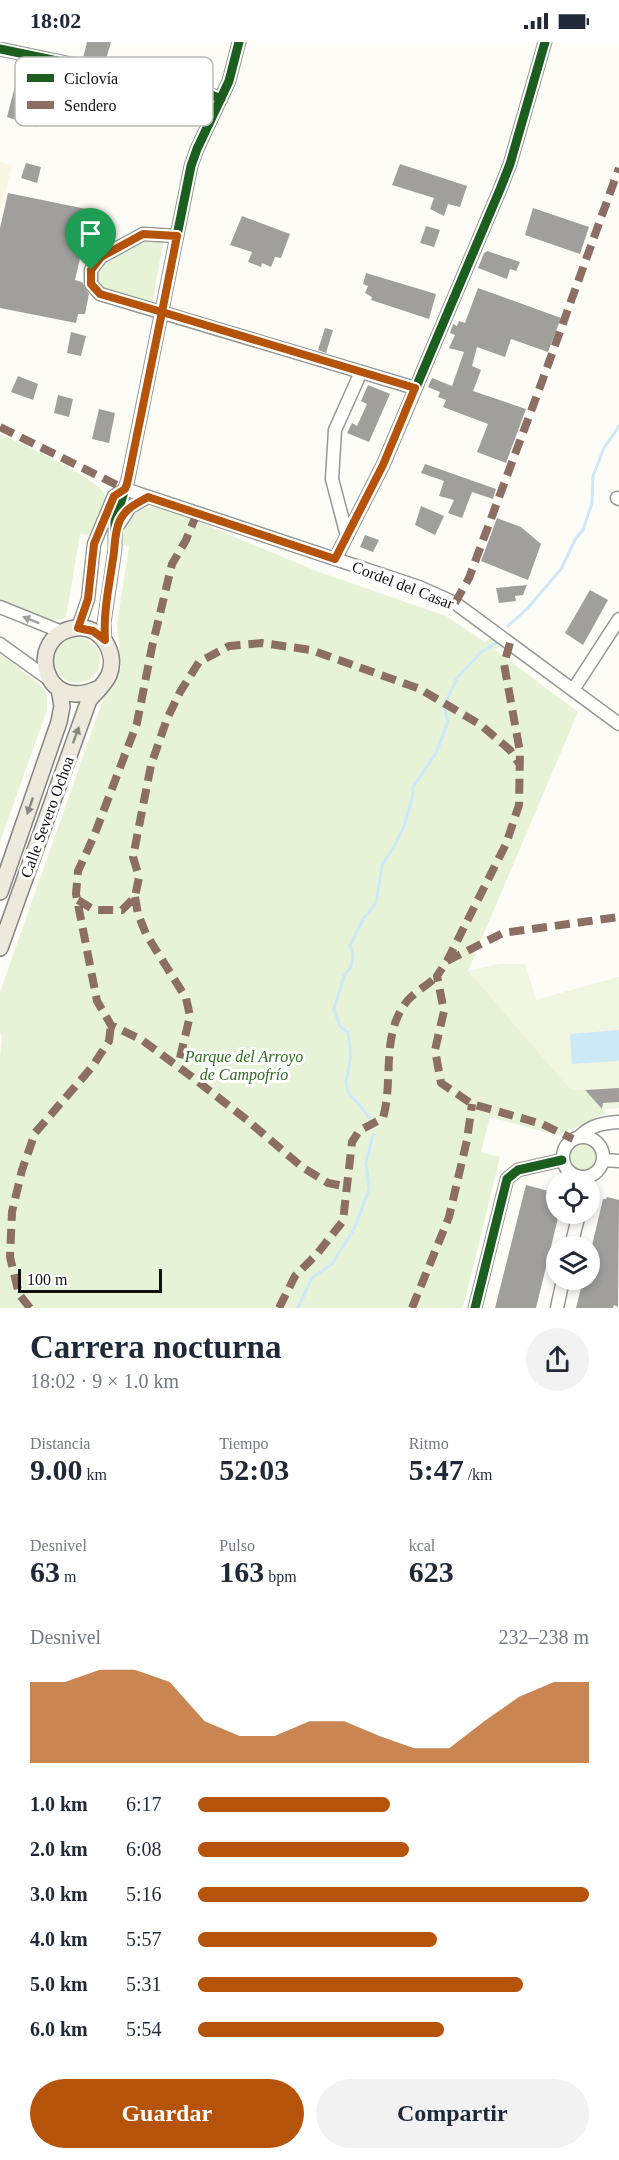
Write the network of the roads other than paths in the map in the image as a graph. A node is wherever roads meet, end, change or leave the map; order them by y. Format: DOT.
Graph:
graph roads {
  1 [pos="239,42"];
  2 [pos="545,42"];
  3 [pos="0,49"];
  4 [pos="38,57"];
  5 [pos="213,96"];
  6 [pos="220,99"];
  7 [pos="213,115"];
  8 [pos="208,126"];
  9 [pos="177,236"];
  10 [pos="162,312"];
  11 [pos="361,372"];
  12 [pos="415,388"];
  13 [pos="125,489"];
  14 [pos="148,497"];
  15 [pos="99,533"];
  16 [pos="114,536"];
  17 [pos="347,536"];
  18 [pos="335,559"];
  19 [pos="0,607"];
  20 [pos="619,619"];
  21 [pos="78,628"];
  22 [pos="62,632"];
  23 [pos="105,640"];
  24 [pos="0,644"];
  25 [pos="55,685"];
  26 [pos="99,688"];
  27 [pos="573,690"];
  28 [pos="619,724"];
  29 [pos="0,892"];
  30 [pos="0,948"];
  31 [pos="619,1122"];
  32 [pos="579,1137"];
  33 [pos="603,1160"];
  34 [pos="562,1161"];
  35 [pos="619,1161"];
  36 [pos="568,1170"];
  37 [pos="599,1170"];
  38 [pos="561,1290"];
  39 [pos="475,1308"];
  40 [pos="557,1308"];
  1 -- 6 [label="street"];
  2 -- 12 [label="street"];
  3 -- 4 [label="street"];
  5 -- 6 [label="street"];
  6 -- 7 [label="street"];
  8 -- 9 [label="street"];
  9 -- 10 [label="street"];
  9 -- 10 [label="street"];
  10 -- 11 [label="street"];
  10 -- 13 [label="street"];
  11 -- 12 [label="street"];
  11 -- 17 [label="street"];
  12 -- 17 [label="street"];
  13 -- 14 [label="street, Cordel del Casar"];
  13 -- 15 [label="street"];
  13 -- 16 [label="street"];
  14 -- 16 [label="street"];
  14 -- 18 [label="street, Cordel del Casar"];
  15 -- 16 [label="street"];
  15 -- 21 [label="street"];
  16 -- 23 [label="street"];
  17 -- 18 [label="street"];
  18 -- 27 [label="street, Cordel del Casar"];
  22 -- 19 [label="street, one-way"];
  20 -- 27 [label="street"];
  21 -- 22 [label="main road"];
  21 -- 23 [label="main road"];
  22 -- 25 [label="main road"];
  23 -- 26 [label="main road"];
  24 -- 25 [label="street"];
  25 -- 26 [label="main road"];
  25 -- 29 [label="main road, Calle Severo Ochoa, one-way"];
  30 -- 26 [label="main road, Calle Severo Ochoa, one-way"];
  27 -- 28 [label="street, Cordel del Casar"];
  31 -- 32 [label="street"];
  32 -- 33 [label="street"];
  32 -- 34 [label="street"];
  33 -- 35 [label="street"];
  33 -- 37 [label="street"];
  34 -- 36 [label="street"];
  34 -- 39 [label="street"];
  38 -- 40 [label="street"];
}
